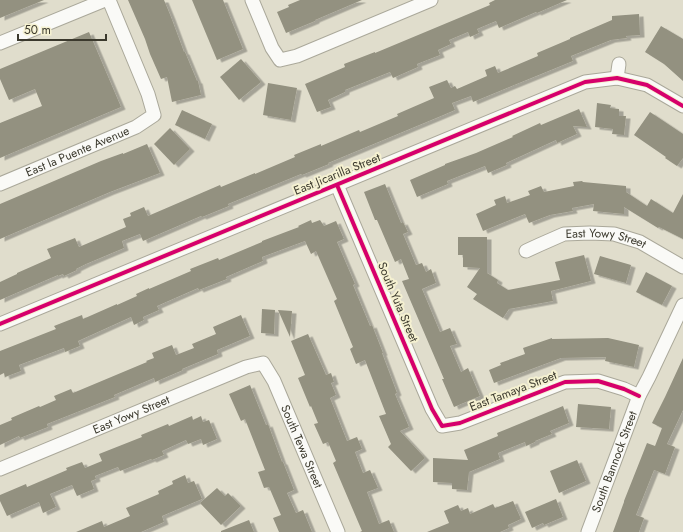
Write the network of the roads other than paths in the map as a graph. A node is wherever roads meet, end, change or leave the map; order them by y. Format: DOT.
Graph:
graph roads {
  1 [pos="105,0"];
  2 [pos="109,0"];
  3 [pos="252,0"];
  4 [pos="431,0"];
  5 [pos="411,4"];
  6 [pos="0,43"];
  7 [pos="619,64"];
  8 [pos="618,78"];
  9 [pos="683,106"];
  10 [pos="0,184"];
  11 [pos="337,185"];
  12 [pos="526,251"];
  13 [pos="683,267"];
  14 [pos="683,305"];
  15 [pos="0,324"];
  16 [pos="263,363"];
  17 [pos="639,396"];
  18 [pos="442,426"];
  19 [pos="0,469"];
  20 [pos="338,532"];
  21 [pos="588,532"];
  1 -- 6 [label="street"];
  2 -- 10 [label="street, East la Puente Avenue"];
  3 -- 5 [label="street"];
  4 -- 5 [label="street"];
  7 -- 8 [label="street"];
  8 -- 9 [label="street, East Jicarilla Street"];
  8 -- 11 [label="street, East Jicarilla Street"];
  11 -- 15 [label="street, East Jicarilla Street"];
  11 -- 18 [label="street, South Yuta Street"];
  12 -- 13 [label="street, East Yowy Street"];
  14 -- 17 [label="street, South Bannock Street"];
  16 -- 19 [label="street, East Yowy Street"];
  16 -- 20 [label="street, South Tewa Street"];
  17 -- 18 [label="street, East Tamaya Street"];
  17 -- 21 [label="street, South Bannock Street"];
}
